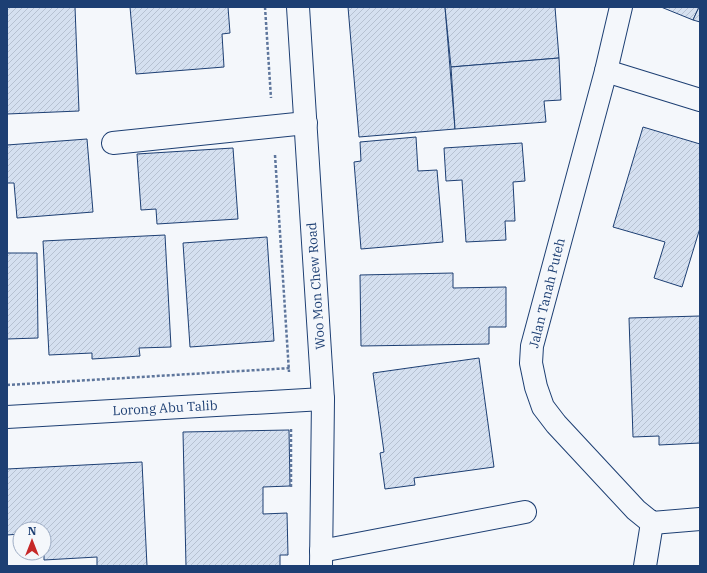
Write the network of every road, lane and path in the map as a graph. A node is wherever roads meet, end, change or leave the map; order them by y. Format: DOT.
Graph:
graph roads {
  1 [pos="265,7"];
  2 [pos="298,7"];
  3 [pos="621,7"];
  4 [pos="606,71"];
  5 [pos="700,100"];
  6 [pos="306,123"];
  7 [pos="273,126"];
  8 [pos="114,143"];
  9 [pos="321,366"];
  10 [pos="289,368"];
  11 [pos="7,385"];
  12 [pos="323,399"];
  13 [pos="291,401"];
  14 [pos="7,417"];
  15 [pos="291,495"];
  16 [pos="525,512"];
  17 [pos="700,519"];
  18 [pos="652,523"];
  19 [pos="321,558"];
  20 [pos="645,566"];
  1 -- 7 [label="path"];
  2 -- 6 [label="street, Woo Mon Chew Road"];
  3 -- 4 [label="street, Jalan Tanah Puteh"];
  4 -- 5 [label="street"];
  4 -- 18 [label="street, Jalan Tanah Puteh"];
  6 -- 7 [label="street"];
  6 -- 9 [label="street, Woo Mon Chew Road"];
  7 -- 8 [label="street"];
  7 -- 10 [label="path"];
  9 -- 10 [label="path"];
  9 -- 12 [label="street, Woo Mon Chew Road"];
  10 -- 11 [label="path"];
  10 -- 13 [label="path"];
  12 -- 13 [label="street, Lorong Abu Talib"];
  12 -- 19 [label="street, Woo Mon Chew Road"];
  13 -- 14 [label="street, Lorong Abu Talib"];
  13 -- 15 [label="path"];
  16 -- 19 [label="street"];
  17 -- 18 [label="street"];
  18 -- 20 [label="street"];
}
